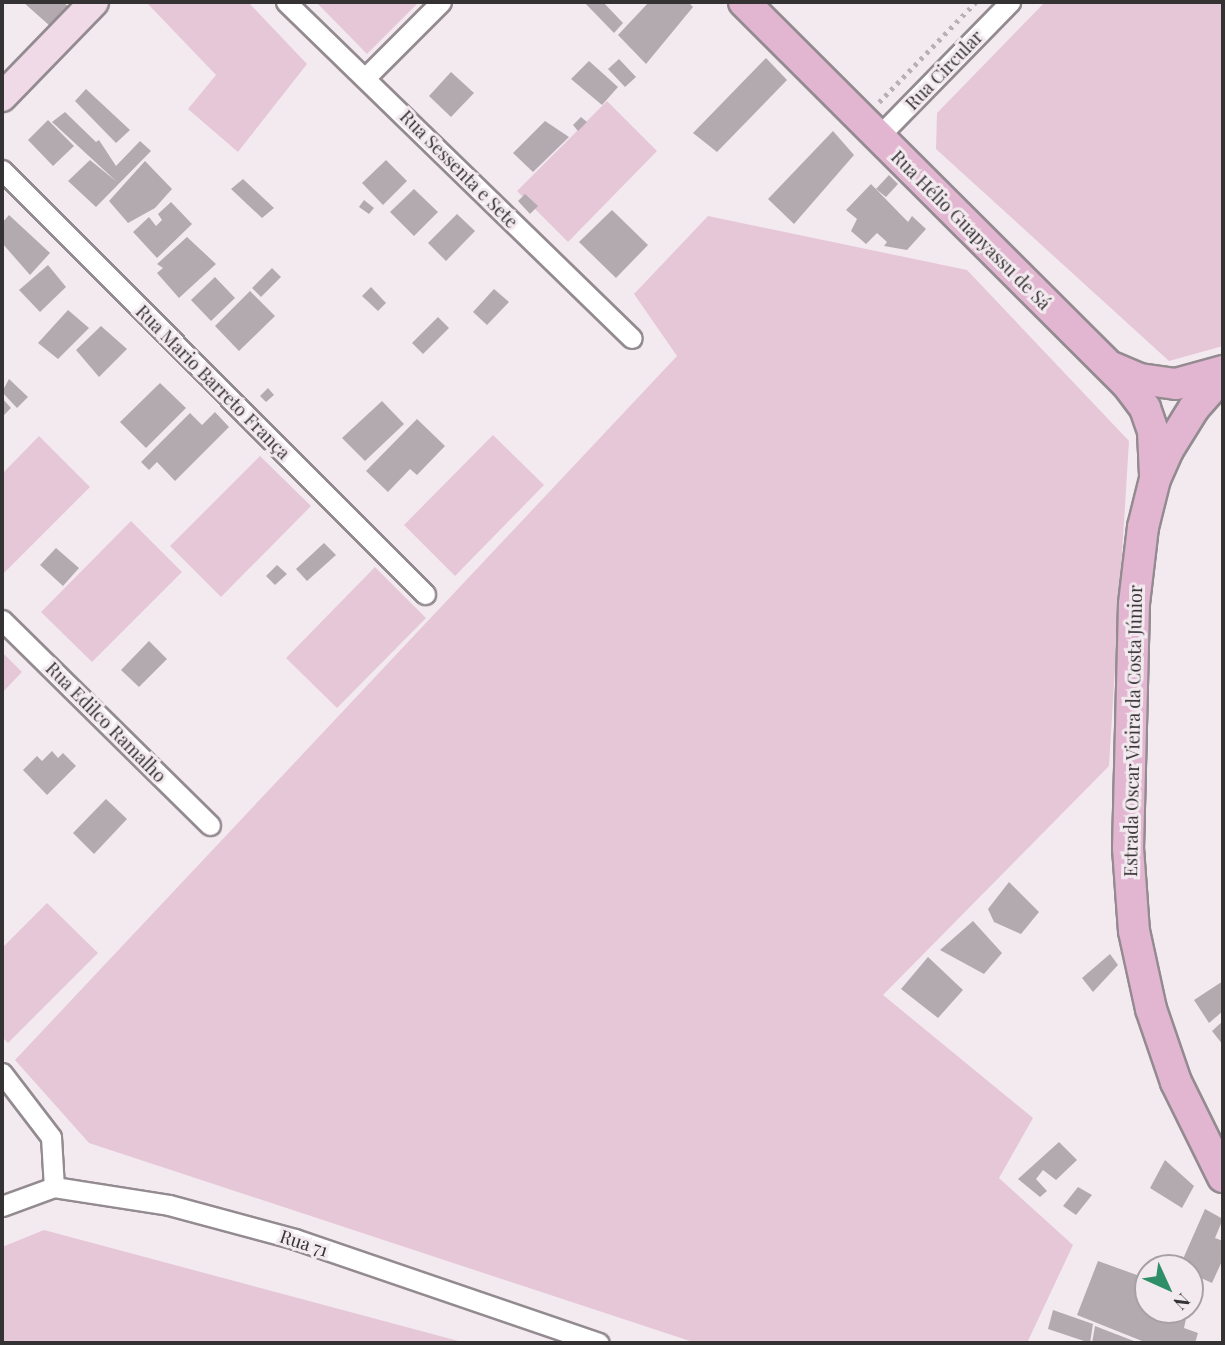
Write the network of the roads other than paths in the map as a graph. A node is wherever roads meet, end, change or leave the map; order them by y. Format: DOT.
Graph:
graph roads {
  1 [pos="94,2"];
  2 [pos="286,2"];
  3 [pos="441,2"];
  4 [pos="744,2"];
  5 [pos="1010,2"];
  6 [pos="366,77"];
  7 [pos="2,97"];
  8 [pos="869,129"];
  9 [pos="2,170"];
  10 [pos="631,338"];
  11 [pos="1113,368"];
  12 [pos="1223,373"];
  13 [pos="1155,479"];
  14 [pos="425,594"];
  15 [pos="2,620"];
  16 [pos="211,825"];
  17 [pos="2,1073"];
  18 [pos="1223,1177"];
  19 [pos="54,1187"];
  20 [pos="2,1206"];
  21 [pos="599,1343"];
  1 -- 7 [label="main road"];
  2 -- 6 [label="street, Rua Sessenta e Sete"];
  3 -- 6 [label="street"];
  4 -- 8 [label="main road, Rua Hélio Guapyassu de Sá"];
  5 -- 8 [label="street, Rua Circular"];
  6 -- 10 [label="street, Rua Sessenta e Sete"];
  8 -- 11 [label="main road, Rua Hélio Guapyassu de Sá"];
  9 -- 14 [label="street, Rua Mario Barreto França"];
  11 -- 12 [label="main road"];
  11 -- 13 [label="main road, Rua Hélio Guapyassu de Sá"];
  12 -- 13 [label="main road"];
  13 -- 18 [label="main road, Estrada Oscar Vieira da Costa Júnior"];
  15 -- 16 [label="street, Rua Edilco Ramalho"];
  17 -- 19 [label="street"];
  19 -- 20 [label="street, Rua 71"];
  19 -- 21 [label="street, Rua 71"];
}
